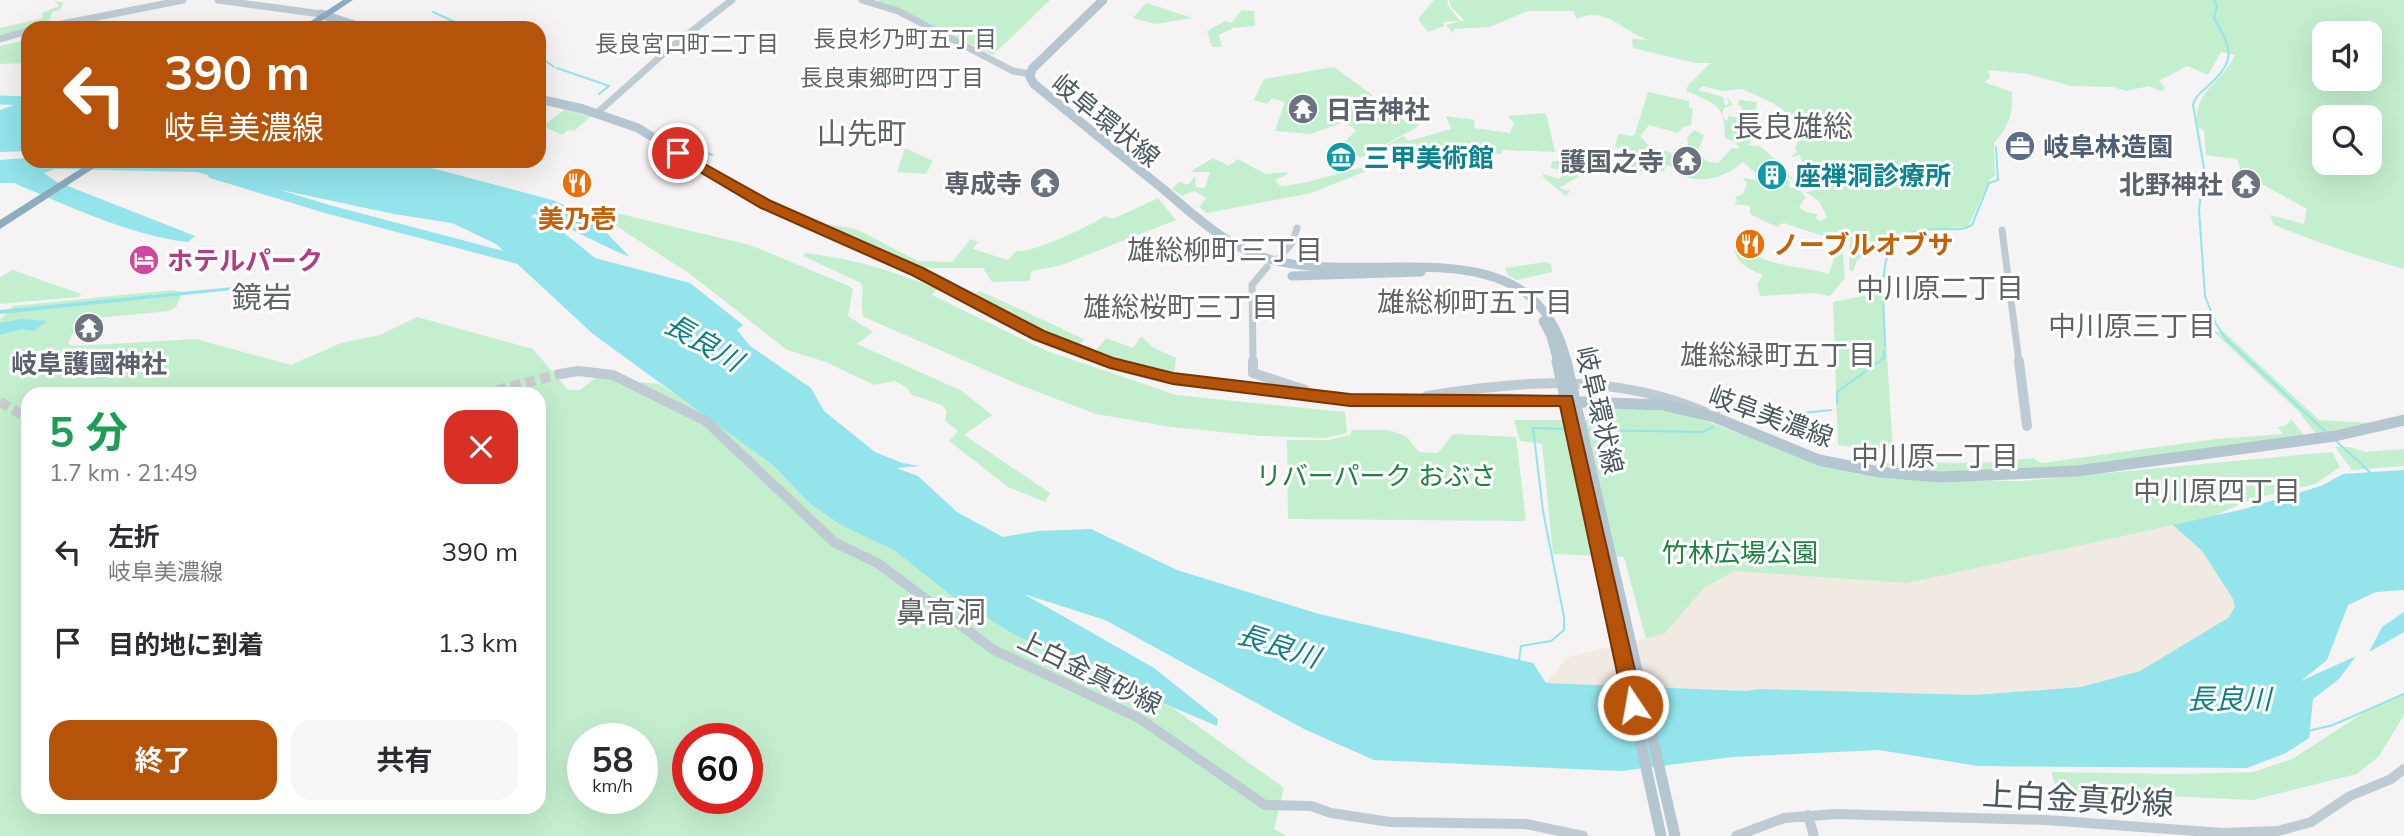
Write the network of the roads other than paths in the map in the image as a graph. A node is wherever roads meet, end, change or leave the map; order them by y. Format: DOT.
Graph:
graph roads {
  1 [pos="183,0"];
  2 [pos="218,0"];
  3 [pos="346,0"];
  4 [pos="732,0"];
  5 [pos="862,0"];
  6 [pos="1096,0"];
  7 [pos="1103,0"];
  8 [pos="323,15"];
  9 [pos="77,21"];
  10 [pos="314,21"];
  11 [pos="341,21"];
  12 [pos="21,33"];
  13 [pos="0,39"];
  14 [pos="1027,74"];
  15 [pos="546,101"];
  16 [pos="597,113"];
  17 [pos="86,168"];
  18 [pos="30,204"];
  19 [pos="0,224"];
  20 [pos="1297,228"];
  21 [pos="2002,230"];
  22 [pos="1278,259"];
  23 [pos="1303,260"];
  24 [pos="1267,267"];
  25 [pos="1447,268"];
  26 [pos="1292,276"];
  27 [pos="560,373"];
  28 [pos="1350,400"];
  29 [pos="1405,402"];
  30 [pos="1573,406"];
  31 [pos="1714,417"];
  32 [pos="2404,420"];
  33 [pos="2027,426"];
  34 [pos="2404,769"];
  35 [pos="1808,815"];
  36 [pos="2224,834"];
  37 [pos="1583,836"];
  38 [pos="1661,836"];
  39 [pos="1675,836"];
  40 [pos="1736,836"];
  41 [pos="1814,836"];
  1 -- 9 [label="street"];
  2 -- 8 [label="street"];
  3 -- 8 [label="highway"];
  4 -- 16 [label="street"];
  5 -- 14 [label="street"];
  6 -- 14 [label="main road, 岐阜環状線"];
  7 -- 14 [label="main road, 岐阜環状線"];
  8 -- 10 [label="highway"];
  8 -- 11 [label="main road"];
  12 -- 13 [label="street"];
  14 -- 25 [label="main road, 岐阜環状線"];
  15 -- 16 [label="main road, 岐阜美濃線"];
  16 -- 28 [label="main road, 岐阜美濃線"];
  17 -- 18 [label="highway"];
  18 -- 19 [label="highway"];
  20 -- 22 [label="street"];
  21 -- 33 [label="street"];
  23 -- 25 [label="main road"];
  24 -- 28 [label="street"];
  25 -- 26 [label="main road"];
  25 -- 30 [label="main road, 岐阜環状線"];
  27 -- 37 [label="street, 上白金真砂線"];
  28 -- 29 [label="main road, 岐阜美濃線"];
  29 -- 30 [label="main road, 岐阜美濃線"];
  29 -- 31 [label="street"];
  30 -- 31 [label="main road, 岐阜美濃線"];
  30 -- 38 [label="main road, 岐阜環状線"];
  30 -- 39 [label="main road, 岐阜環状線"];
  31 -- 32 [label="main road, 岐阜美濃線"];
  34 -- 36 [label="street, 上白金真砂線"];
  35 -- 36 [label="street, 上白金真砂線"];
  35 -- 40 [label="street, 上白金真砂線"];
  35 -- 41 [label="street"];
}
